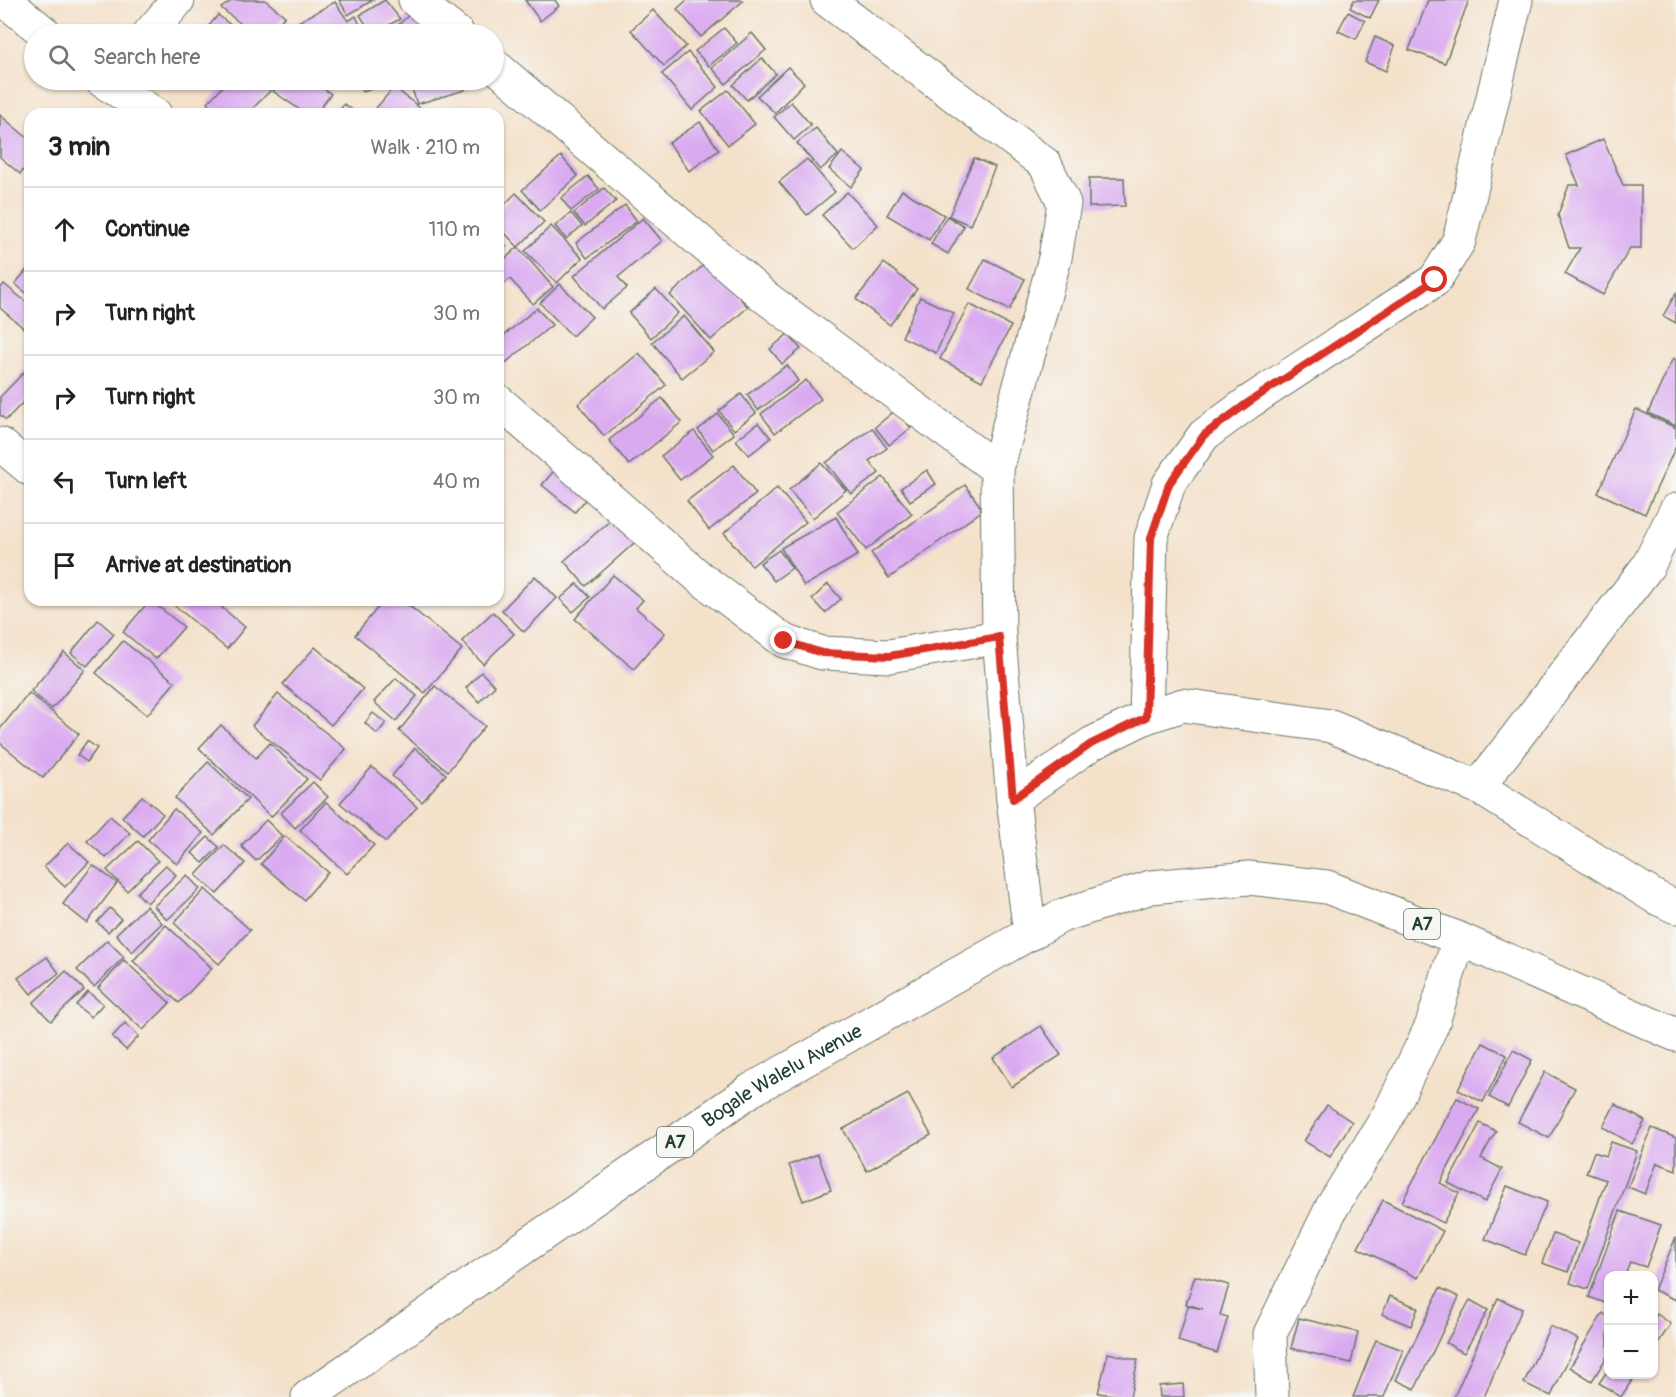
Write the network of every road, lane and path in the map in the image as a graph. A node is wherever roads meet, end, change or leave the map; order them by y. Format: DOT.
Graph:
graph roads {
  1 [pos="4,0"];
  2 [pos="178,0"];
  3 [pos="415,0"];
  4 [pos="827,0"];
  5 [pos="1516,0"];
  6 [pos="34,24"];
  7 [pos="158,24"];
  8 [pos="445,24"];
  9 [pos="504,74"];
  10 [pos="120,90"];
  11 [pos="146,108"];
  12 [pos="504,406"];
  13 [pos="0,444"];
  14 [pos="24,464"];
  15 [pos="997,469"];
  16 [pos="1676,510"];
  17 [pos="999,637"];
  18 [pos="1146,717"];
  19 [pos="1478,787"];
  20 [pos="1013,799"];
  21 [pos="1676,907"];
  22 [pos="1030,933"];
  23 [pos="1457,938"];
  24 [pos="1676,1035"];
  25 [pos="308,1397"];
  26 [pos="1272,1397"];
  1 -- 6 [label="main road"];
  2 -- 7 [label="main road"];
  3 -- 8 [label="main road"];
  4 -- 15 [label="main road"];
  5 -- 18 [label="main road"];
  9 -- 15 [label="main road"];
  10 -- 11 [label="main road"];
  12 -- 17 [label="main road"];
  13 -- 14 [label="main road"];
  15 -- 17 [label="main road"];
  16 -- 19 [label="main road"];
  17 -- 20 [label="main road"];
  18 -- 19 [label="main road"];
  18 -- 20 [label="main road"];
  19 -- 21 [label="main road"];
  20 -- 22 [label="main road"];
  22 -- 23 [label="main road, Bogale Walelu Avenue / A7"];
  22 -- 25 [label="main road, Bogale Walelu Avenue / A7"];
  23 -- 24 [label="main road, A7"];
  23 -- 26 [label="main road"];
}
